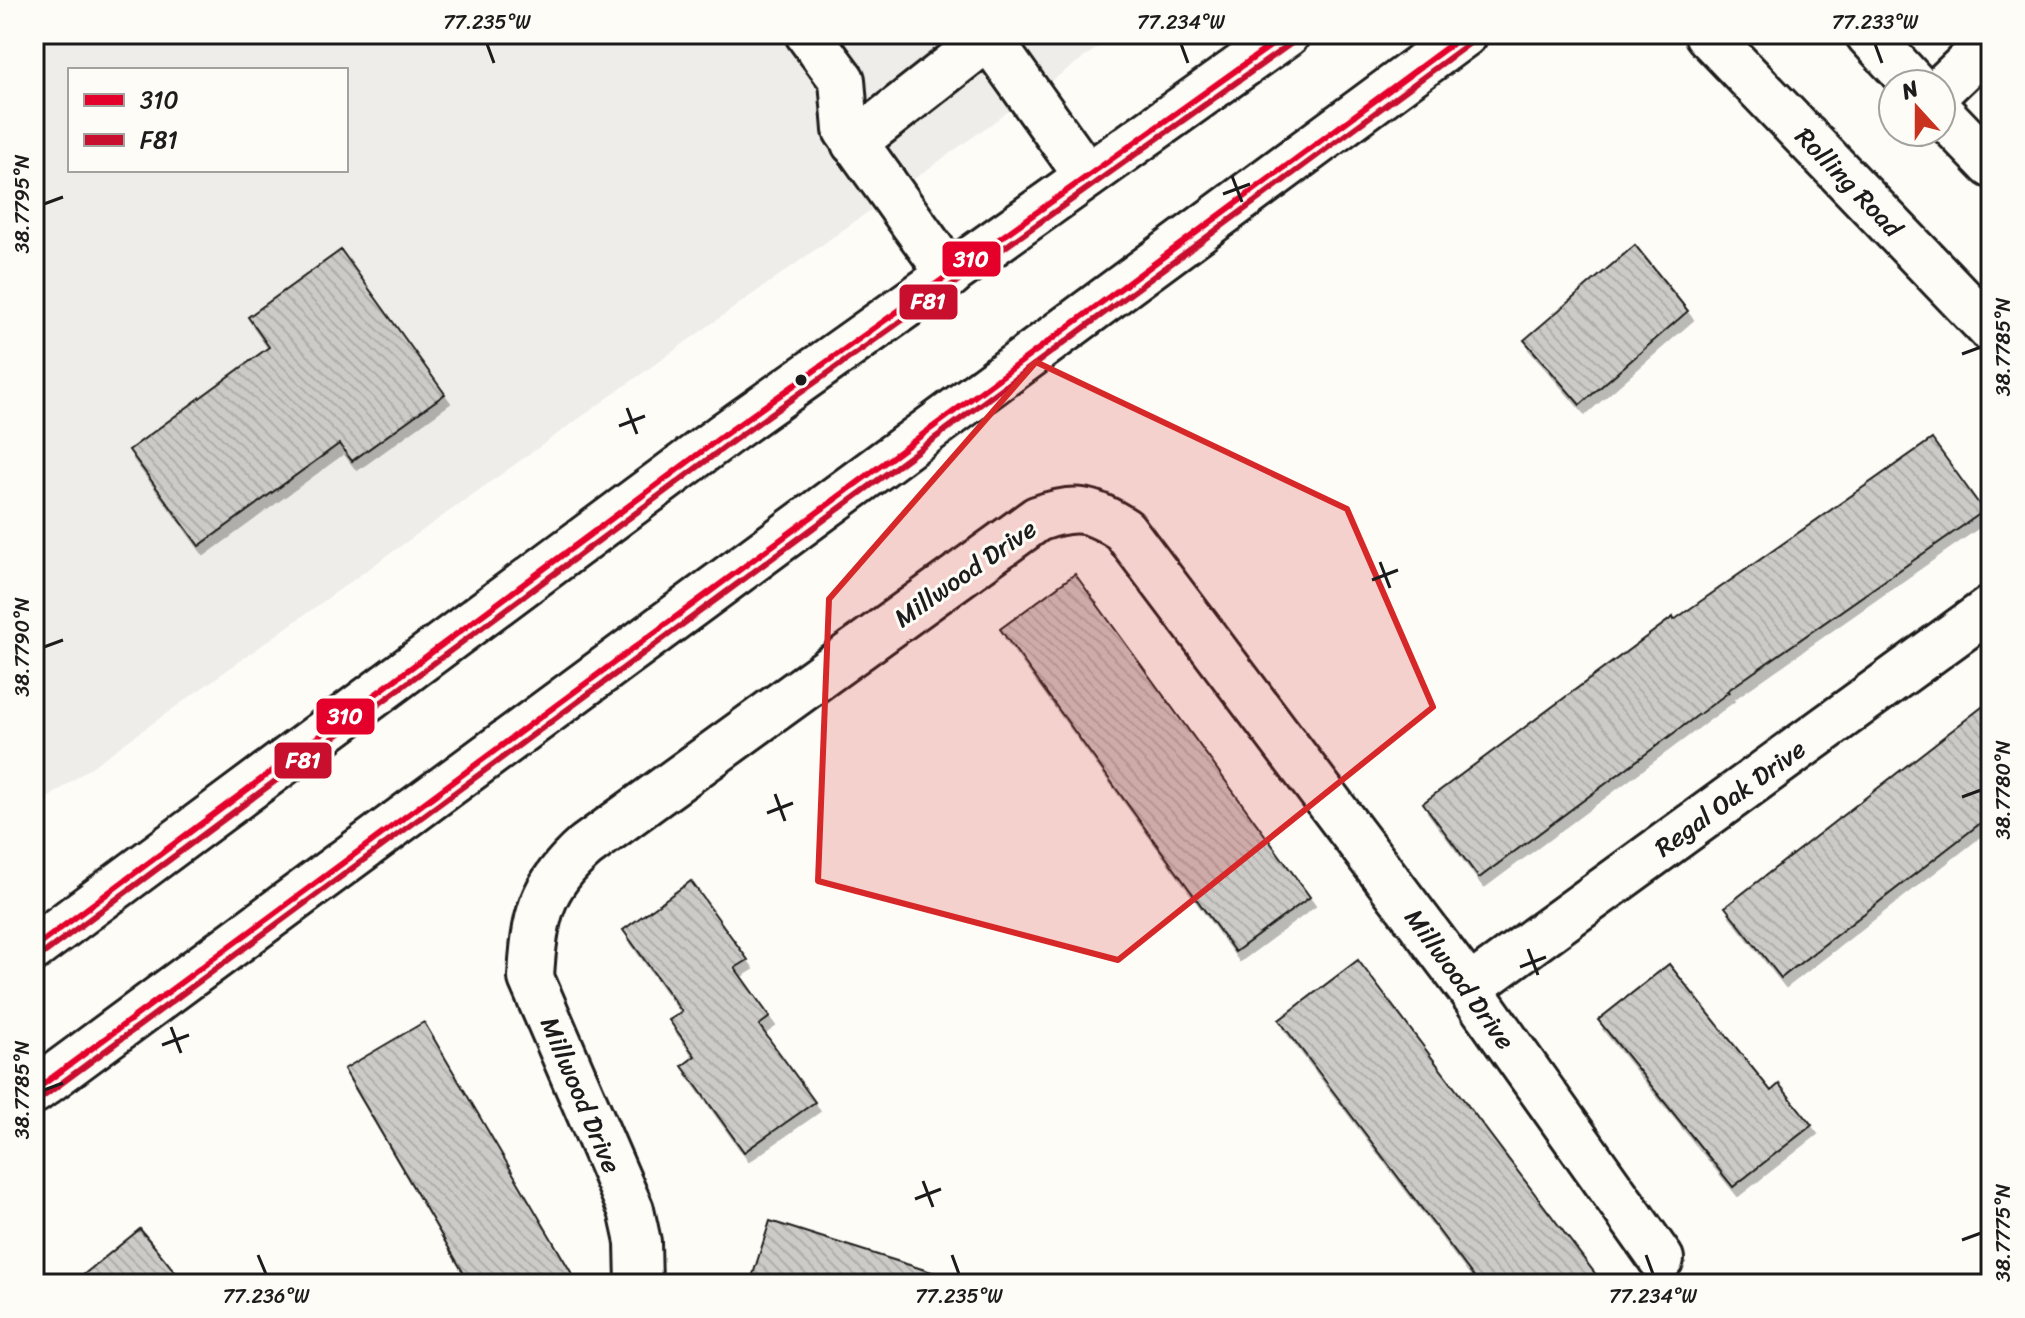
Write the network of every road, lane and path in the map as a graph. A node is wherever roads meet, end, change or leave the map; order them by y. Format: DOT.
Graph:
graph roads {
  1 [pos="808,34"];
  2 [pos="1287,34"];
  3 [pos="1465,34"];
  4 [pos="1707,34"];
  5 [pos="1868,34"];
  6 [pos="1898,34"];
  7 [pos="987,36"];
  8 [pos="1991,41"];
  9 [pos="1899,68"];
  10 [pos="1914,68"];
  11 [pos="1957,74"];
  12 [pos="1957,130"];
  13 [pos="854,143"];
  14 [pos="1991,165"];
  15 [pos="1087,176"];
  16 [pos="950,275"];
  17 [pos="1991,330"];
  18 [pos="1991,608"];
  19 [pos="34,948"];
  20 [pos="1469,988"];
  21 [pos="34,1091"];
  22 [pos="1661,1259"];
  23 [pos="639,1284"];
  1 -- 13 [label="main road"];
  2 -- 15 [label="main road"];
  3 -- 21 [label="main road"];
  4 -- 17 [label="main road, Rolling Road"];
  5 -- 9 [label="main road"];
  6 -- 10 [label="main road"];
  7 -- 13 [label="main road"];
  7 -- 15 [label="main road"];
  8 -- 11 [label="main road"];
  12 -- 14 [label="main road"];
  13 -- 16 [label="main road"];
  15 -- 16 [label="main road"];
  16 -- 19 [label="main road"];
  18 -- 20 [label="main road, Regal Oak Drive"];
  20 -- 22 [label="main road, Millwood Drive"];
  20 -- 23 [label="main road, Millwood Drive"];
}
